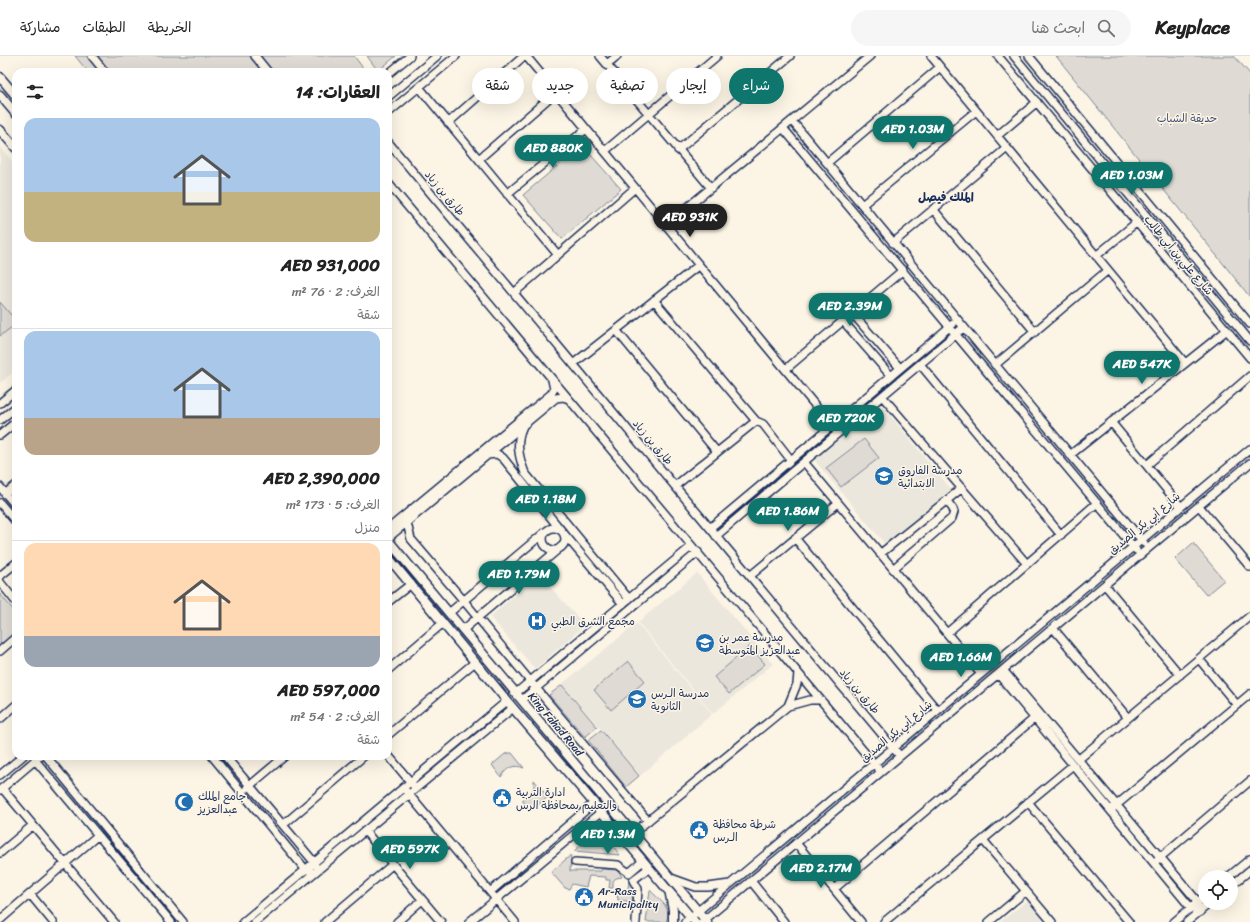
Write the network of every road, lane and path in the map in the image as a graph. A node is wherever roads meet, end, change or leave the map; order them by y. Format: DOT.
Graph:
graph roads {
  1 [pos="92,56"];
  2 [pos="255,56"];
  3 [pos="410,56"];
  4 [pos="437,56"];
  5 [pos="456,56"];
  6 [pos="525,56"];
  7 [pos="600,56"];
  8 [pos="617,56"];
  9 [pos="717,56"];
  10 [pos="790,56"];
  11 [pos="931,56"];
  12 [pos="998,56"];
  13 [pos="1014,56"];
  14 [pos="1029,56"];
  15 [pos="868,57"];
  16 [pos="607,64"];
  17 [pos="940,67"];
  18 [pos="102,68"];
  19 [pos="265,68"];
  20 [pos="535,68"];
  21 [pos="392,71"];
  22 [pos="0,77"];
  23 [pos="419,87"];
  24 [pos="12,91"];
  25 [pos="392,94"];
  26 [pos="0,95"];
  27 [pos="1037,102"];
  28 [pos="542,104"];
  29 [pos="566,104"];
  30 [pos="12,109"];
  31 [pos="392,110"];
  32 [pos="976,111"];
  33 [pos="648,114"];
  34 [pos="792,121"];
  35 [pos="448,123"];
  36 [pos="783,128"];
  37 [pos="586,129"];
  38 [pos="0,130"];
  39 [pos="997,136"];
  40 [pos="12,144"];
  41 [pos="392,147"];
  42 [pos="1007,148"];
  43 [pos="604,150"];
  44 [pos="678,150"];
  45 [pos="478,159"];
  46 [pos="827,163"];
  47 [pos="392,188"];
  48 [pos="635,188"];
  49 [pos="711,188"];
  50 [pos="507,194"];
  51 [pos="862,205"];
  52 [pos="933,209"];
  53 [pos="1137,222"];
  54 [pos="666,225"];
  55 [pos="893,243"];
  56 [pos="558,255"];
  57 [pos="1096,256"];
  58 [pos="699,265"];
  59 [pos="902,270"];
  60 [pos="1108,270"];
  61 [pos="514,293"];
  62 [pos="654,300"];
  63 [pos="852,313"];
  64 [pos="958,320"];
  65 [pos="843,321"];
  66 [pos="1250,324"];
  67 [pos="950,327"];
  68 [pos="964,327"];
  69 [pos="616,330"];
  70 [pos="1227,330"];
  71 [pos="1034,332"];
  72 [pos="956,334"];
  73 [pos="1250,341"];
  74 [pos="1250,358"];
  75 [pos="1185,363"];
  76 [pos="573,364"];
  77 [pos="920,364"];
  78 [pos="995,365"];
  79 [pos="900,368"];
  80 [pos="786,369"];
  81 [pos="891,376"];
  82 [pos="1250,376"];
  83 [pos="552,378"];
  84 [pos="12,393"];
  85 [pos="882,396"];
  86 [pos="569,399"];
  87 [pos="0,403"];
  88 [pos="12,410"];
  89 [pos="0,420"];
  90 [pos="756,421"];
  91 [pos="1111,422"];
  92 [pos="12,425"];
  93 [pos="832,425"];
  94 [pos="523,426"];
  95 [pos="838,433"];
  96 [pos="0,435"];
  97 [pos="1250,449"];
  98 [pos="717,452"];
  99 [pos="487,455"];
  100 [pos="1070,455"];
  101 [pos="791,460"];
  102 [pos="804,462"];
  103 [pos="1250,463"];
  104 [pos="1146,465"];
  105 [pos="675,486"];
  106 [pos="0,487"];
  107 [pos="12,488"];
  108 [pos="962,488"];
  109 [pos="5,494"];
  110 [pos="946,501"];
  111 [pos="12,502"];
  112 [pos="0,503"];
  113 [pos="838,503"];
  114 [pos="1097,503"];
  115 [pos="1199,506"];
  116 [pos="1181,507"];
  117 [pos="12,517"];
  118 [pos="563,520"];
  119 [pos="407,523"];
  120 [pos="392,526"];
  121 [pos="710,528"];
  122 [pos="562,531"];
  123 [pos="546,532"];
  124 [pos="575,534"];
  125 [pos="1060,535"];
  126 [pos="392,536"];
  127 [pos="716,536"];
  128 [pos="796,538"];
  129 [pos="1141,540"];
  130 [pos="392,544"];
  131 [pos="562,546"];
  132 [pos="692,546"];
  133 [pos="1133,546"];
  134 [pos="1148,548"];
  135 [pos="698,552"];
  136 [pos="880,554"];
  137 [pos="1140,555"];
  138 [pos="392,562"];
  139 [pos="1027,564"];
  140 [pos="12,566"];
  141 [pos="1250,567"];
  142 [pos="893,569"];
  143 [pos="0,576"];
  144 [pos="750,576"];
  145 [pos="0,582"];
  146 [pos="411,584"];
  147 [pos="1104,585"];
  148 [pos="12,597"];
  149 [pos="392,599"];
  150 [pos="464,601"];
  151 [pos="626,601"];
  152 [pos="449,613"];
  153 [pos="1250,616"];
  154 [pos="478,617"];
  155 [pos="443,624"];
  156 [pos="1053,628"];
  157 [pos="463,630"];
  158 [pos="947,633"];
  159 [pos="12,641"];
  160 [pos="0,651"];
  161 [pos="1199,659"];
  162 [pos="475,662"];
  163 [pos="392,667"];
  164 [pos="798,672"];
  165 [pos="1001,672"];
  166 [pos="981,674"];
  167 [pos="1180,675"];
  168 [pos="530,681"];
  169 [pos="536,688"];
  170 [pos="1250,694"];
  171 [pos="519,696"];
  172 [pos="821,700"];
  173 [pos="507,701"];
  174 [pos="1237,704"];
  175 [pos="788,706"];
  176 [pos="12,708"];
  177 [pos="513,708"];
  178 [pos="937,710"];
  179 [pos="1037,715"];
  180 [pos="1128,718"];
  181 [pos="0,719"];
  182 [pos="392,732"];
  183 [pos="893,747"];
  184 [pos="900,756"];
  185 [pos="1079,759"];
  186 [pos="18,760"];
  187 [pos="34,760"];
  188 [pos="39,760"];
  189 [pos="49,760"];
  190 [pos="215,760"];
  191 [pos="229,760"];
  192 [pos="280,760"];
  193 [pos="359,760"];
  194 [pos="392,760"];
  195 [pos="874,763"];
  196 [pos="1072,765"];
  197 [pos="881,772"];
  198 [pos="0,775"];
  199 [pos="1250,781"];
  200 [pos="410,782"];
  201 [pos="250,785"];
  202 [pos="403,788"];
  203 [pos="416,788"];
  204 [pos="1,789"];
  205 [pos="241,792"];
  206 [pos="408,794"];
  207 [pos="1028,802"];
  208 [pos="594,803"];
  209 [pos="1117,805"];
  210 [pos="1110,810"];
  211 [pos="601,812"];
  212 [pos="648,821"];
  213 [pos="33,825"];
  214 [pos="283,825"];
  215 [pos="365,831"];
  216 [pos="633,833"];
  217 [pos="98,835"];
  218 [pos="983,840"];
  219 [pos="796,843"];
  220 [pos="0,853"];
  221 [pos="1160,856"];
  222 [pos="1250,859"];
  223 [pos="643,861"];
  224 [pos="314,862"];
  225 [pos="575,862"];
  226 [pos="65,863"];
  227 [pos="1153,863"];
  228 [pos="393,864"];
  229 [pos="649,868"];
  230 [pos="305,870"];
  231 [pos="1237,870"];
  232 [pos="1250,870"];
  233 [pos="317,871"];
  234 [pos="631,876"];
  235 [pos="671,878"];
  236 [pos="1238,880"];
  237 [pos="751,881"];
  238 [pos="730,884"];
  239 [pos="834,889"];
  240 [pos="1026,891"];
  241 [pos="490,892"];
  242 [pos="670,892"];
  243 [pos="30,894"];
  244 [pos="496,899"];
  245 [pos="422,900"];
  246 [pos="1198,902"];
  247 [pos="1191,908"];
  248 [pos="698,911"];
  249 [pos="1200,912"];
  250 [pos="0,920"];
  251 [pos="252,920"];
  252 [pos="690,920"];
  253 [pos="705,921"];
  254 [pos="53,922"];
  255 [pos="114,922"];
  256 [pos="171,922"];
  257 [pos="183,922"];
  258 [pos="243,922"];
  259 [pos="325,922"];
  260 [pos="397,922"];
  261 [pos="441,922"];
  262 [pos="469,922"];
  263 [pos="515,922"];
  264 [pos="636,922"];
  265 [pos="673,922"];
  266 [pos="784,922"];
  267 [pos="861,922"];
  268 [pos="884,922"];
  269 [pos="989,922"];
  270 [pos="1052,922"];
  271 [pos="1129,922"];
  272 [pos="1174,922"];
  273 [pos="1188,922"];
  1 -- 18 [label="street"];
  2 -- 19 [label="street"];
  3 -- 21 [label="street"];
  4 -- 25 [label="street"];
  5 -- 23 [label="street"];
  6 -- 20 [label="street"];
  6 -- 35 [label="street"];
  7 -- 16 [label="street"];
  8 -- 16 [label="street"];
  9 -- 33 [label="street"];
  10 -- 44 [label="street"];
  11 -- 17 [label="street"];
  12 -- 27 [label="street, شارع علي بن أبي طالب"];
  13 -- 73 [label="street, شارع علي بن أبي طالب"];
  14 -- 66 [label="street"];
  15 -- 34 [label="street"];
  16 -- 33 [label="street"];
  17 -- 32 [label="street"];
  17 -- 46 [label="street"];
  22 -- 24 [label="main road"];
  23 -- 31 [label="street"];
  23 -- 35 [label="street"];
  26 -- 30 [label="main road"];
  27 -- 39 [label="street"];
  27 -- 53 [label="street, شارع علي بن أبي طالب"];
  28 -- 45 [label="street"];
  29 -- 37 [label="street"];
  32 -- 39 [label="street"];
  32 -- 51 [label="street"];
  33 -- 43 [label="street"];
  33 -- 44 [label="street"];
  34 -- 36 [label="street"];
  34 -- 46 [label="street"];
  35 -- 45 [label="street"];
  36 -- 49 [label="street"];
  36 -- 59 [label="street"];
  37 -- 43 [label="street"];
  37 -- 50 [label="street"];
  38 -- 40 [label="main road"];
  39 -- 42 [label="street"];
  41 -- 61 [label="street, طارق بن زياد"];
  42 -- 52 [label="street"];
  42 -- 57 [label="street"];
  43 -- 48 [label="street"];
  44 -- 49 [label="street"];
  45 -- 50 [label="street"];
  46 -- 51 [label="street"];
  47 -- 83 [label="street"];
  48 -- 54 [label="street"];
  48 -- 56 [label="street"];
  49 -- 54 [label="street"];
  50 -- 56 [label="street"];
  51 -- 55 [label="street"];
  52 -- 55 [label="street"];
  52 -- 71 [label="street"];
  53 -- 57 [label="street"];
  53 -- 70 [label="street, شارع علي بن أبي طالب"];
  54 -- 58 [label="street"];
  55 -- 64 [label="street"];
  56 -- 61 [label="street"];
  57 -- 60 [label="street"];
  58 -- 62 [label="street"];
  58 -- 80 [label="street"];
  59 -- 63 [label="street"];
  59 -- 67 [label="street"];
  60 -- 71 [label="street"];
  60 -- 75 [label="street"];
  61 -- 76 [label="street, طارق بن زياد"];
  62 -- 69 [label="street"];
  62 -- 90 [label="street"];
  63 -- 65 [label="street"];
  63 -- 79 [label="street"];
  64 -- 67 [label="street"];
  64 -- 68 [label="street"];
  65 -- 80 [label="street"];
  65 -- 81 [label="street"];
  67 -- 72 [label="street"];
  67 -- 79 [label="street"];
  68 -- 72 [label="street"];
  68 -- 78 [label="street"];
  69 -- 76 [label="street"];
  69 -- 98 [label="street"];
  70 -- 74 [label="street, شارع علي بن أبي طالب"];
  70 -- 75 [label="street"];
  71 -- 78 [label="street"];
  72 -- 77 [label="street"];
  72 -- 114 [label="street"];
  75 -- 91 [label="street"];
  76 -- 105 [label="street, طارق بن زياد"];
  77 -- 85 [label="street"];
  77 -- 125 [label="street"];
  78 -- 100 [label="street"];
  79 -- 81 [label="street"];
  80 -- 93 [label="street"];
  81 -- 93 [label="street"];
  82 -- 104 [label="street"];
  83 -- 86 [label="street"];
  83 -- 120 [label="street"];
  84 -- 87 [label="street"];
  85 -- 95 [label="street"];
  85 -- 108 [label="street"];
  86 -- 94 [label="street"];
  86 -- 132 [label="street"];
  88 -- 89 [label="street"];
  90 -- 98 [label="street"];
  90 -- 101 [label="street"];
  91 -- 100 [label="street"];
  91 -- 104 [label="street"];
  92 -- 96 [label="street"];
  93 -- 95 [label="street"];
  93 -- 101 [label="street"];
  94 -- 99 [label="street"];
  94 -- 118 [label="street"];
  95 -- 102 [label="street"];
  97 -- 116 [label="street, شارع أبي بكر الصديق"];
  98 -- 105 [label="street"];
  99 -- 119 [label="street"];
  99 -- 122 [label="street"];
  100 -- 129 [label="street"];
  101 -- 121 [label="street"];
  102 -- 113 [label="street"];
  102 -- 127 [label="street"];
  103 -- 115 [label="street, شارع أبي بكر الصديق"];
  104 -- 116 [label="street"];
  105 -- 121 [label="street, طارق بن زياد"];
  106 -- 109 [label="street"];
  107 -- 109 [label="street"];
  108 -- 110 [label="street"];
  108 -- 139 [label="street"];
  109 -- 111 [label="street"];
  110 -- 136 [label="street"];
  110 -- 142 [label="street"];
  112 -- 117 [label="street"];
  113 -- 128 [label="street"];
  113 -- 136 [label="street"];
  114 -- 125 [label="street"];
  114 -- 133 [label="street"];
  115 -- 134 [label="street, شارع أبي بكر الصديق"];
  115 -- 141 [label="street"];
  116 -- 129 [label="street, شارع أبي بكر الصديق"];
  118 -- 122 [label="street"];
  118 -- 124 [label="street"];
  119 -- 126 [label="street"];
  119 -- 150 [label="street"];
  121 -- 127 [label="street, طارق بن زياد"];
  122 -- 123 [label="street"];
  122 -- 124 [label="street"];
  122 -- 131 [label="street"];
  122 -- 151 [label="street"];
  123 -- 131 [label="street"];
  123 -- 150 [label="street"];
  124 -- 151 [label="street"];
  125 -- 139 [label="street"];
  127 -- 144 [label="street, طارق بن زياد"];
  128 -- 144 [label="street"];
  128 -- 178 [label="street"];
  129 -- 133 [label="street, شارع أبي بكر الصديق"];
  129 -- 134 [label="street"];
  130 -- 152 [label="main road, King Fahad Road"];
  131 -- 154 [label="street"];
  132 -- 135 [label="street"];
  132 -- 151 [label="street"];
  133 -- 137 [label="street"];
  133 -- 166 [label="street, شارع أبي بكر الصديق"];
  134 -- 137 [label="street, شارع أبي بكر الصديق"];
  135 -- 164 [label="street"];
  135 -- 169 [label="street"];
  136 -- 142 [label="street"];
  137 -- 147 [label="street, شارع أبي بكر الصديق"];
  138 -- 146 [label="main road, King Fahad Road"];
  139 -- 158 [label="street"];
  140 -- 143 [label="street"];
  142 -- 158 [label="street"];
  144 -- 183 [label="street, طارق بن زياد"];
  145 -- 148 [label="street"];
  146 -- 149 [label="street"];
  146 -- 155 [label="main road, King Fahad Road"];
  147 -- 156 [label="street, شارع أبي بكر الصديق"];
  147 -- 167 [label="street"];
  150 -- 152 [label="street"];
  150 -- 154 [label="street"];
  151 -- 168 [label="street"];
  152 -- 157 [label="main road, King Fahad Road"];
  153 -- 161 [label="street"];
  154 -- 157 [label="street"];
  154 -- 168 [label="street"];
  155 -- 162 [label="main road, King Fahad Road"];
  155 -- 163 [label="street"];
  156 -- 165 [label="street, شارع أبي بكر الصديق"];
  156 -- 180 [label="street"];
  157 -- 171 [label="main road, King Fahad Road"];
  158 -- 166 [label="street"];
  159 -- 160 [label="street"];
  161 -- 167 [label="street"];
  161 -- 174 [label="street"];
  162 -- 173 [label="main road, King Fahad Road"];
  162 -- 182 [label="street"];
  164 -- 172 [label="street"];
  164 -- 175 [label="street"];
  165 -- 179 [label="street"];
  165 -- 184 [label="street, شارع أبي بكر الصديق"];
  166 -- 178 [label="street, شارع أبي بكر الصديق"];
  167 -- 180 [label="street"];
  168 -- 169 [label="street"];
  168 -- 171 [label="street"];
  169 -- 171 [label="street"];
  169 -- 212 [label="street"];
  170 -- 174 [label="street"];
  171 -- 216 [label="main road, King Fahad Road"];
  172 -- 175 [label="street"];
  172 -- 195 [label="street"];
  173 -- 177 [label="main road, King Fahad Road"];
  173 -- 200 [label="street"];
  174 -- 209 [label="street"];
  175 -- 212 [label="street"];
  176 -- 181 [label="street"];
  177 -- 203 [label="street"];
  177 -- 208 [label="main road, King Fahad Road"];
  178 -- 183 [label="street, شارع أبي بكر الصديق"];
  179 -- 185 [label="street"];
  179 -- 196 [label="street"];
  179 -- 239 [label="street"];
  180 -- 185 [label="street"];
  183 -- 184 [label="street, طارق بن زياد"];
  183 -- 195 [label="street, شارع أبي بكر الصديق"];
  184 -- 197 [label="street, شارع أبي بكر الصديق"];
  185 -- 209 [label="street"];
  186 -- 198 [label="street"];
  187 -- 204 [label="street"];
  188 -- 217 [label="street"];
  189 -- 257 [label="street"];
  190 -- 205 [label="street"];
  191 -- 201 [label="street"];
  192 -- 201 [label="street"];
  193 -- 214 [label="street"];
  194 -- 200 [label="street"];
  195 -- 197 [label="street"];
  195 -- 238 [label="street, شارع أبي بكر الصديق"];
  196 -- 207 [label="street"];
  196 -- 210 [label="street"];
  197 -- 219 [label="street, شارع أبي بكر الصديق"];
  199 -- 221 [label="street"];
  200 -- 202 [label="street"];
  200 -- 203 [label="street"];
  201 -- 205 [label="street"];
  201 -- 214 [label="street"];
  202 -- 206 [label="street"];
  202 -- 224 [label="street"];
  203 -- 206 [label="street"];
  204 -- 213 [label="street"];
  205 -- 230 [label="street"];
  206 -- 215 [label="street"];
  206 -- 241 [label="street"];
  207 -- 218 [label="street"];
  207 -- 271 [label="street"];
  208 -- 211 [label="main road, King Fahad Road"];
  208 -- 241 [label="street"];
  209 -- 210 [label="street"];
  209 -- 221 [label="street"];
  210 -- 227 [label="street"];
  211 -- 223 [label="main road, King Fahad Road"];
  211 -- 244 [label="street"];
  212 -- 216 [label="street"];
  213 -- 220 [label="street"];
  213 -- 226 [label="street"];
  214 -- 224 [label="street"];
  215 -- 228 [label="street"];
  215 -- 233 [label="street"];
  216 -- 235 [label="main road, King Fahad Road"];
  217 -- 226 [label="street"];
  217 -- 256 [label="street"];
  218 -- 240 [label="street"];
  218 -- 268 [label="street"];
  219 -- 237 [label="street, شارع أبي بكر الصديق"];
  219 -- 239 [label="street"];
  221 -- 227 [label="street"];
  221 -- 246 [label="street"];
  222 -- 231 [label="street"];
  223 -- 229 [label="main road, King Fahad Road"];
  223 -- 234 [label="street"];
  224 -- 230 [label="street"];
  224 -- 233 [label="street"];
  225 -- 234 [label="street"];
  226 -- 243 [label="street"];
  226 -- 255 [label="street"];
  227 -- 247 [label="street"];
  228 -- 245 [label="street"];
  228 -- 259 [label="street"];
  229 -- 234 [label="street"];
  229 -- 242 [label="main road, King Fahad Road"];
  230 -- 233 [label="street"];
  230 -- 251 [label="street"];
  232 -- 236 [label="street"];
  233 -- 251 [label="street"];
  234 -- 264 [label="street"];
  235 -- 238 [label="street"];
  235 -- 248 [label="main road, King Fahad Road"];
  237 -- 253 [label="street, شارع أبي بكر الصديق"];
  237 -- 266 [label="street"];
  238 -- 248 [label="street, شارع أبي بكر الصديق"];
  239 -- 267 [label="street"];
  240 -- 269 [label="street"];
  240 -- 270 [label="street"];
  241 -- 244 [label="street"];
  242 -- 252 [label="main road, King Fahad Road"];
  242 -- 265 [label="main road"];
  243 -- 250 [label="street"];
  243 -- 254 [label="street"];
  244 -- 262 [label="street"];
  244 -- 263 [label="street"];
  245 -- 260 [label="street"];
  245 -- 261 [label="street"];
  246 -- 247 [label="street"];
  247 -- 249 [label="street"];
  247 -- 272 [label="street"];
  248 -- 252 [label="street, شارع أبي بكر الصديق"];
  248 -- 253 [label="main road, King Fahad Road"];
  249 -- 273 [label="street"];
  251 -- 258 [label="street"];
}
